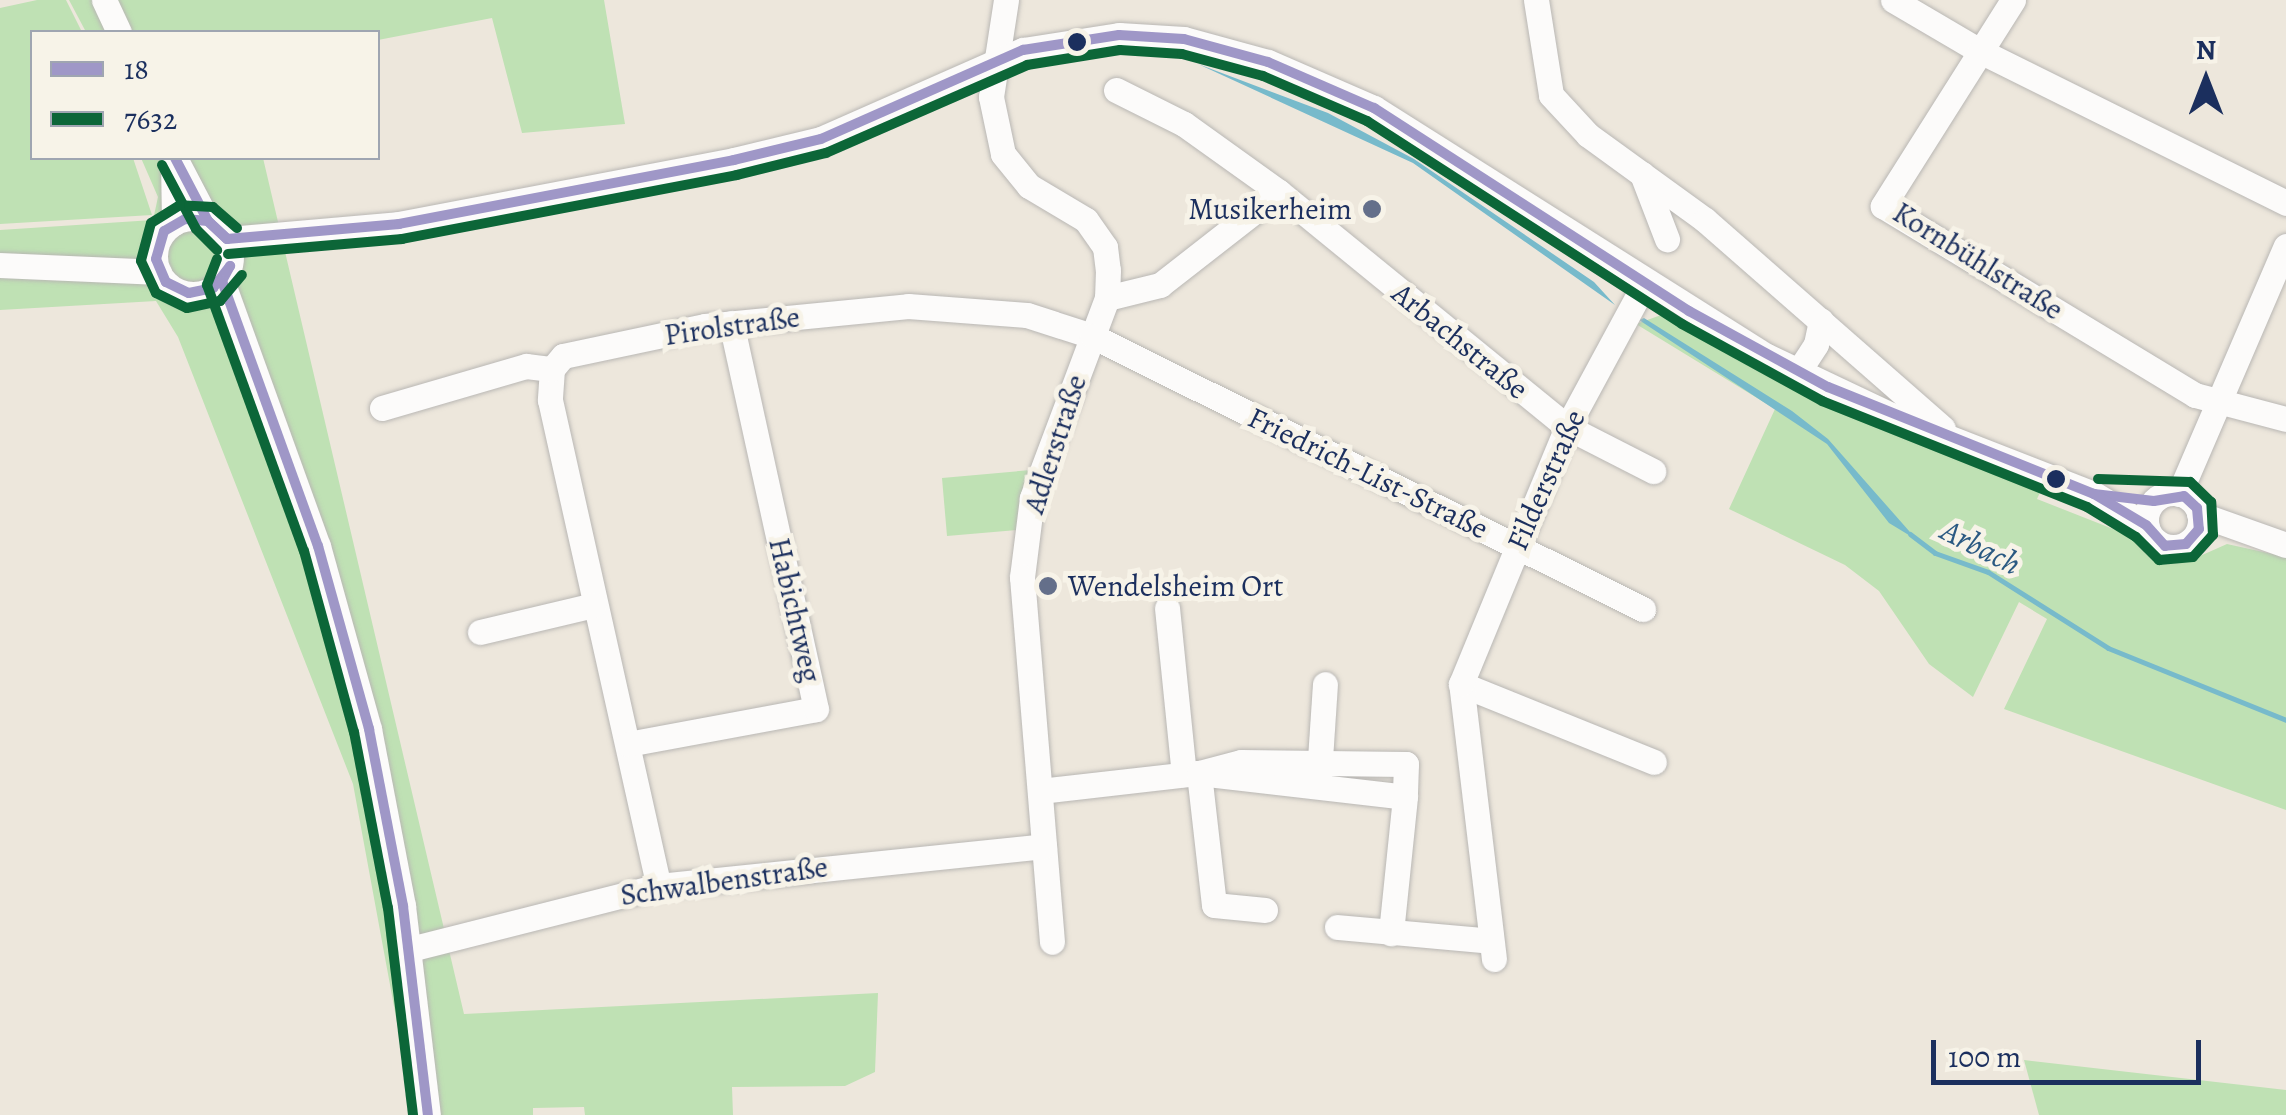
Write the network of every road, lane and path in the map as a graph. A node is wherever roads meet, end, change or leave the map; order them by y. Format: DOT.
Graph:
graph roads {
  1 [pos="104,0"];
  2 [pos="1006,0"];
  3 [pos="1536,0"];
  4 [pos="1893,0"];
  5 [pos="2013,0"];
  6 [pos="118,30"];
  7 [pos="1980,51"];
  8 [pos="997,59"];
  9 [pos="1116,90"];
  10 [pos="174,160"];
  11 [pos="175,160"];
  12 [pos="1642,174"];
  13 [pos="1279,192"];
  14 [pos="2286,203"];
  15 [pos="208,220"];
  16 [pos="174,223"];
  17 [pos="399,224"];
  18 [pos="228,239"];
  19 [pos="1667,239"];
  20 [pos="2286,246"];
  21 [pos="158,260"];
  22 [pos="0,266"];
  23 [pos="218,280"];
  24 [pos="1645,283"];
  25 [pos="1107,298"];
  26 [pos="1821,321"];
  27 [pos="731,323"];
  28 [pos="1092,336"];
  29 [pos="552,370"];
  30 [pos="1798,372"];
  31 [pos="2216,402"];
  32 [pos="382,408"];
  33 [pos="2286,419"];
  34 [pos="1567,428"];
  35 [pos="1958,442"];
  36 [pos="1653,471"];
  37 [pos="2160,506"];
  38 [pos="2198,524"];
  39 [pos="2286,545"];
  40 [pos="1516,546"];
  41 [pos="594,605"];
  42 [pos="1167,608"];
  43 [pos="1644,609"];
  44 [pos="480,632"];
  45 [pos="1325,684"];
  46 [pos="1461,684"];
  47 [pos="628,744"];
  48 [pos="1654,762"];
  49 [pos="1319,770"];
  50 [pos="1191,774"];
  51 [pos="1040,792"];
  52 [pos="1044,846"];
  53 [pos="659,886"];
  54 [pos="1264,910"];
  55 [pos="1337,927"];
  56 [pos="1390,933"];
  57 [pos="1052,942"];
  58 [pos="410,949"];
  59 [pos="428,1115"];
  1 -- 6 [label="street"];
  2 -- 8 [label="street, Adlerstraße"];
  3 -- 12 [label="street"];
  4 -- 7 [label="street"];
  5 -- 7 [label="street, Kornbühlstraße"];
  7 -- 14 [label="street"];
  7 -- 31 [label="street, Kornbühlstraße"];
  8 -- 17 [label="street"];
  8 -- 24 [label="street"];
  8 -- 25 [label="street, Adlerstraße"];
  9 -- 13 [label="street, Arbachstraße"];
  10 -- 16 [label="street"];
  11 -- 15 [label="street"];
  12 -- 19 [label="street"];
  12 -- 26 [label="street"];
  13 -- 25 [label="street"];
  13 -- 34 [label="street, Arbachstraße"];
  15 -- 16 [label="street"];
  15 -- 18 [label="street"];
  16 -- 21 [label="street"];
  17 -- 18 [label="street"];
  17 -- 23 [label="street"];
  18 -- 23 [label="street"];
  20 -- 31 [label="street"];
  21 -- 22 [label="street"];
  21 -- 23 [label="street"];
  23 -- 58 [label="street"];
  24 -- 30 [label="street"];
  24 -- 34 [label="street, Filderstraße"];
  25 -- 28 [label="street, Adlerstraße"];
  26 -- 30 [label="street"];
  26 -- 35 [label="street"];
  27 -- 28 [label="street, Pirolstraße"];
  27 -- 29 [label="street, Pirolstraße"];
  27 -- 47 [label="street, Habichtweg"];
  28 -- 40 [label="street, Friedrich-List-Straße"];
  28 -- 51 [label="street, Adlerstraße"];
  29 -- 32 [label="street, Pirolstraße"];
  29 -- 41 [label="street"];
  30 -- 35 [label="street"];
  31 -- 33 [label="street, Kornbühlstraße"];
  31 -- 37 [label="street"];
  34 -- 36 [label="street, Arbachstraße"];
  34 -- 40 [label="street, Filderstraße"];
  35 -- 37 [label="street"];
  37 -- 38 [label="street"];
  37 -- 38 [label="street"];
  38 -- 39 [label="street"];
  40 -- 43 [label="street, Friedrich-List-Straße"];
  40 -- 46 [label="street, Filderstraße"];
  41 -- 44 [label="street"];
  41 -- 47 [label="street"];
  42 -- 50 [label="street"];
  45 -- 49 [label="street"];
  46 -- 48 [label="street"];
  46 -- 56 [label="street, Filderstraße"];
  47 -- 53 [label="street"];
  49 -- 50 [label="street"];
  49 -- 56 [label="street"];
  50 -- 51 [label="street"];
  50 -- 54 [label="street"];
  51 -- 52 [label="street, Adlerstraße"];
  52 -- 53 [label="street, Schwalbenstraße"];
  52 -- 57 [label="street, Adlerstraße"];
  53 -- 58 [label="street, Schwalbenstraße"];
  55 -- 56 [label="street"];
  58 -- 59 [label="street"];
}
